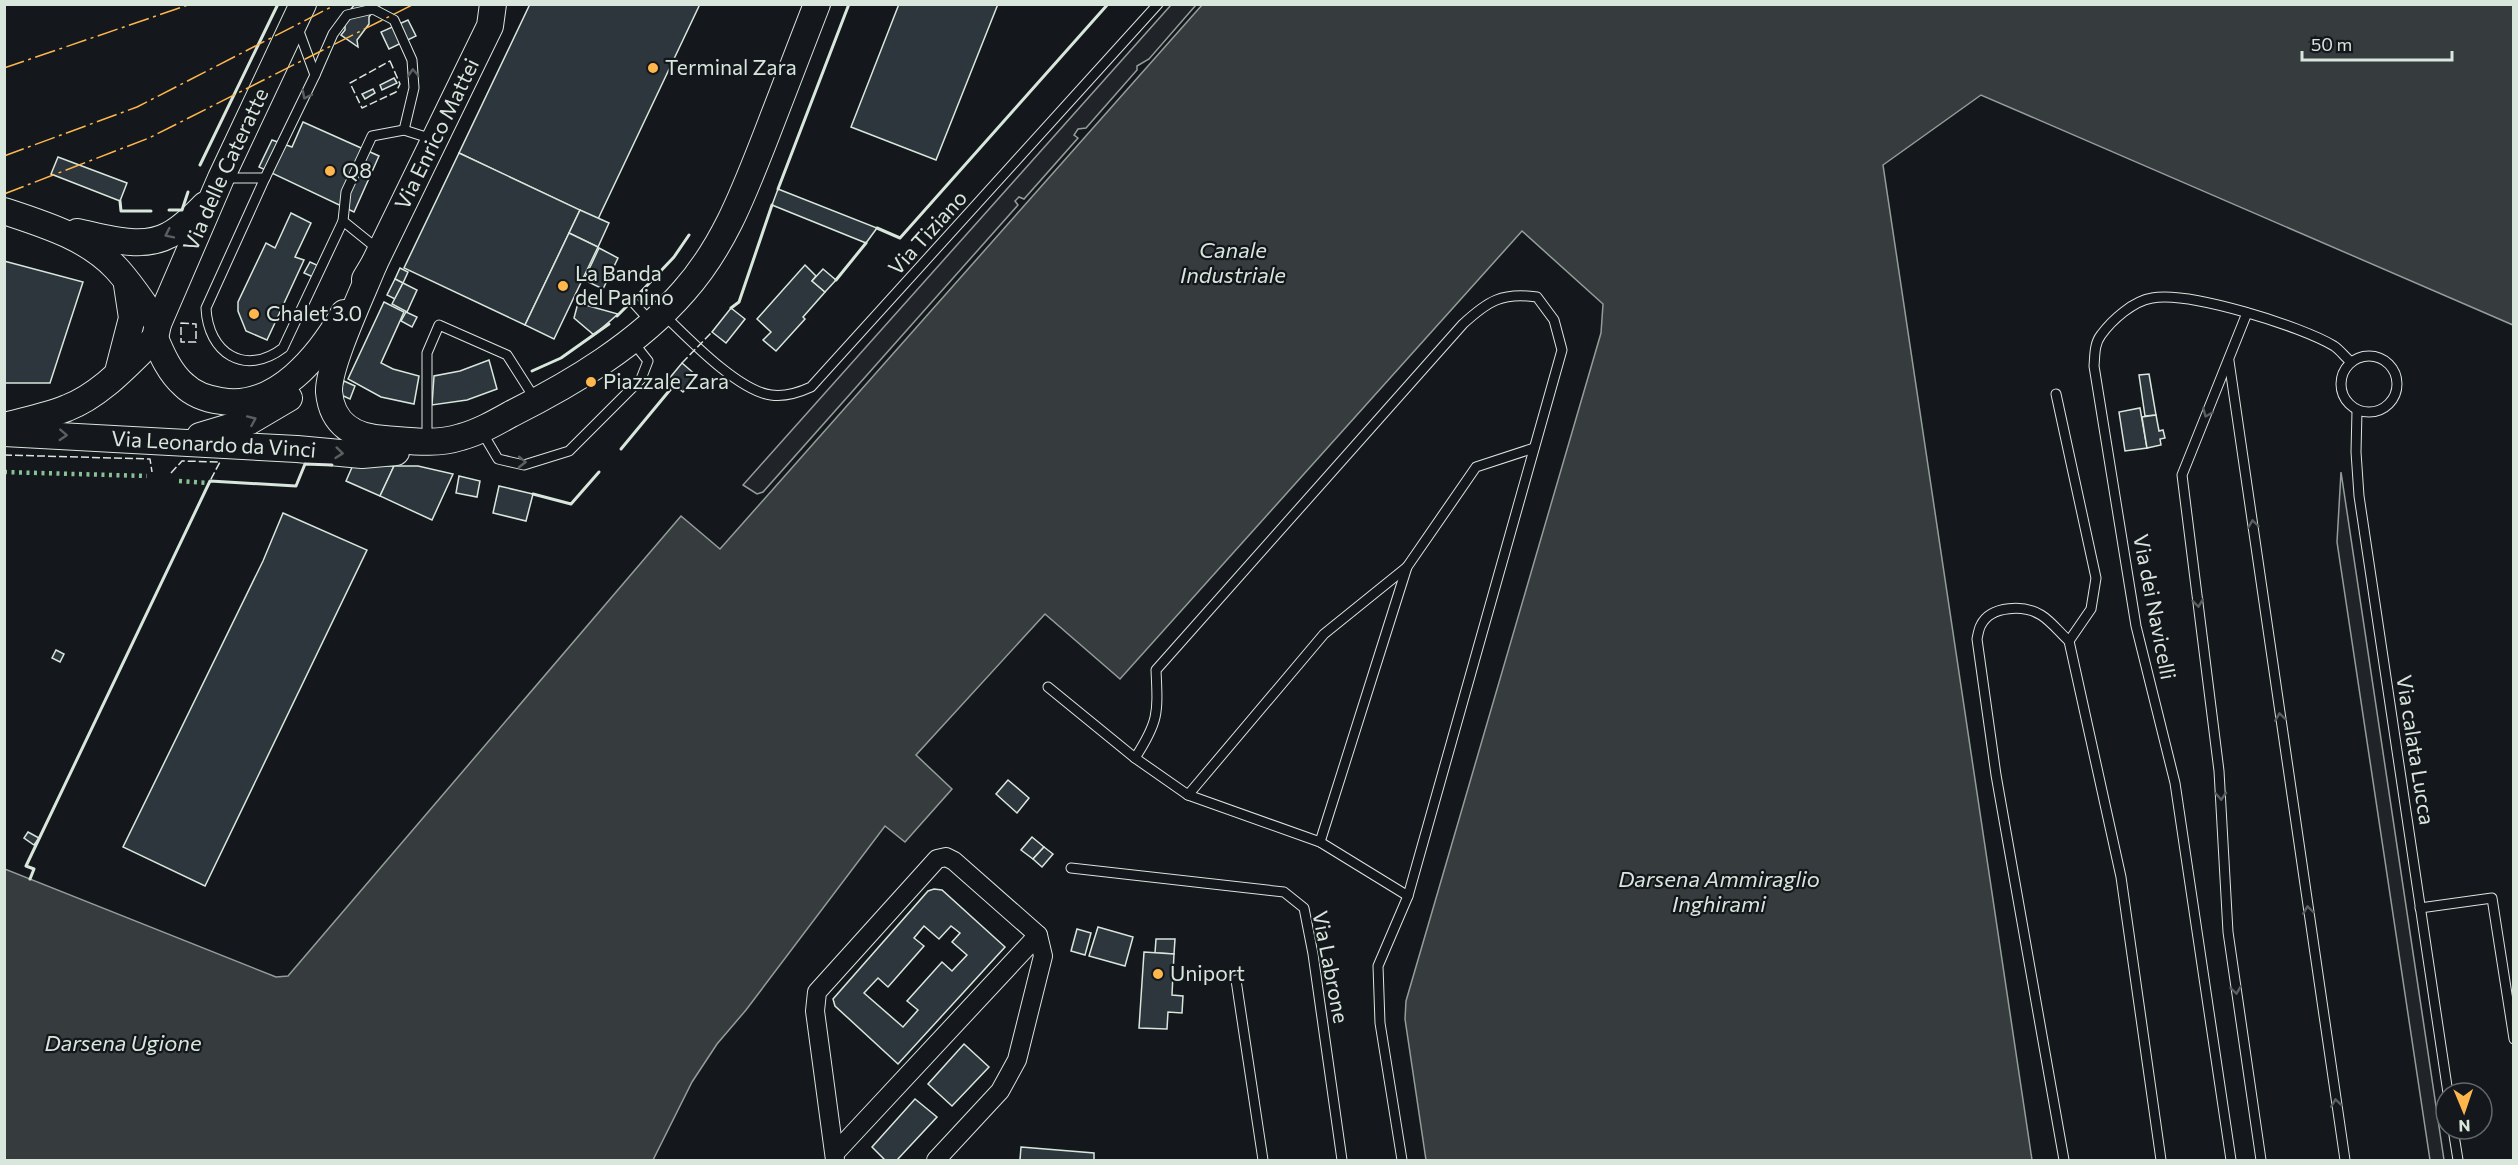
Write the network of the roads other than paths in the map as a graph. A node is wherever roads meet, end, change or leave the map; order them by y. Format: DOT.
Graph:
graph roads {
  1 [pos="817,4"];
  2 [pos="1158,4"];
  3 [pos="494,12"];
  4 [pos="299,13"];
  5 [pos="315,75"];
  6 [pos="404,130"];
  7 [pos="435,140"];
  8 [pos="265,178"];
  9 [pos="217,187"];
  10 [pos="4,210"];
  11 [pos="343,221"];
  12 [pos="47,226"];
  13 [pos="377,258"];
  14 [pos="125,278"];
  15 [pos="632,301"];
  16 [pos="2247,313"];
  17 [pos="657,318"];
  18 [pos="338,322"];
  19 [pos="157,331"];
  20 [pos="631,339"];
  21 [pos="2229,359"];
  22 [pos="2351,362"];
  23 [pos="117,373"];
  24 [pos="2056,393"];
  25 [pos="536,401"];
  26 [pos="2357,411"];
  27 [pos="4,426"];
  28 [pos="481,429"];
  29 [pos="4,433"];
  30 [pos="155,442"];
  31 [pos="424,443"];
  32 [pos="1534,448"];
  33 [pos="1407,567"];
  34 [pos="2069,641"];
  35 [pos="1048,687"];
  36 [pos="1135,758"];
  37 [pos="1188,795"];
  38 [pos="1320,842"];
  39 [pos="1071,868"];
  40 [pos="1408,896"];
  41 [pos="2421,908"];
  42 [pos="1038,935"];
  43 [pos="1236,980"];
  44 [pos="2514,1039"];
  45 [pos="2446,1081"];
  46 [pos="2455,1141"];
  47 [pos="835,1157"];
  48 [pos="936,1161"];
  49 [pos="1263,1161"];
  50 [pos="1342,1161"];
  51 [pos="1402,1161"];
  52 [pos="2064,1161"];
  53 [pos="2161,1161"];
  54 [pos="2231,1161"];
  55 [pos="2261,1161"];
  56 [pos="2344,1161"];
  57 [pos="2458,1161"];
  1 -- 17 [label="main road"];
  2 -- 17 [label="lane, Via Tiziano"];
  3 -- 7 [label="main road, Via Enrico Mattei"];
  4 -- 5 [label="lane"];
  4 -- 9 [label="main road, Via delle Cateratte"];
  6 -- 5 [label="lane, one-way"];
  5 -- 8 [label="lane, one-way"];
  6 -- 7 [label="lane"];
  6 -- 11 [label="lane"];
  7 -- 13 [label="main road, Via Enrico Mattei"];
  8 -- 9 [label="lane"];
  8 -- 11 [label="lane"];
  9 -- 12 [label="main road, one-way"];
  9 -- 19 [label="main road, Via delle Cateratte"];
  10 -- 12 [label="main road"];
  11 -- 13 [label="lane"];
  12 -- 14 [label="main road, Via Enrico Mattei"];
  13 -- 18 [label="main road, Via Enrico Mattei"];
  13 -- 31 [label="main road, Via Enrico Mattei"];
  14 -- 19 [label="main road, Via Enrico Mattei"];
  14 -- 23 [label="main road"];
  15 -- 17 [label="lane"];
  16 -- 21 [label="lane"];
  16 -- 22 [label="lane, Via dei Navicelli"];
  16 -- 54 [label="lane, Via dei Navicelli"];
  17 -- 20 [label="main road"];
  18 -- 19 [label="main road, Via Enrico Mattei"];
  30 -- 18 [label="main road, Via Enrico Mattei, one-way"];
  19 -- 23 [label="main road"];
  20 -- 25 [label="main road"];
  28 -- 20 [label="lane, one-way"];
  21 -- 55 [label="lane, one-way"];
  56 -- 21 [label="lane, one-way"];
  22 -- 26 [label="lane"];
  22 -- 26 [label="lane"];
  23 -- 27 [label="main road"];
  24 -- 34 [label="lane"];
  25 -- 28 [label="main road"];
  25 -- 31 [label="lane"];
  26 -- 41 [label="lane, Via calata Lucca"];
  28 -- 31 [label="main road"];
  29 -- 30 [label="main road, Via Leonardo da Vinci, one-way"];
  30 -- 31 [label="main road, Via Leonardo da Vinci, one-way"];
  32 -- 33 [label="lane"];
  32 -- 36 [label="lane"];
  32 -- 40 [label="lane"];
  33 -- 37 [label="lane"];
  33 -- 38 [label="lane"];
  34 -- 52 [label="lane"];
  34 -- 53 [label="lane"];
  35 -- 36 [label="lane"];
  36 -- 37 [label="lane"];
  37 -- 38 [label="lane"];
  38 -- 40 [label="lane"];
  39 -- 50 [label="lane, Via Labrone"];
  40 -- 51 [label="lane"];
  41 -- 44 [label="lane"];
  41 -- 45 [label="lane, Via calata Lucca"];
  42 -- 47 [label="street"];
  42 -- 47 [label="street"];
  42 -- 48 [label="street"];
  43 -- 49 [label="lane"];
  46 -- 57 [label="lane"];
}
